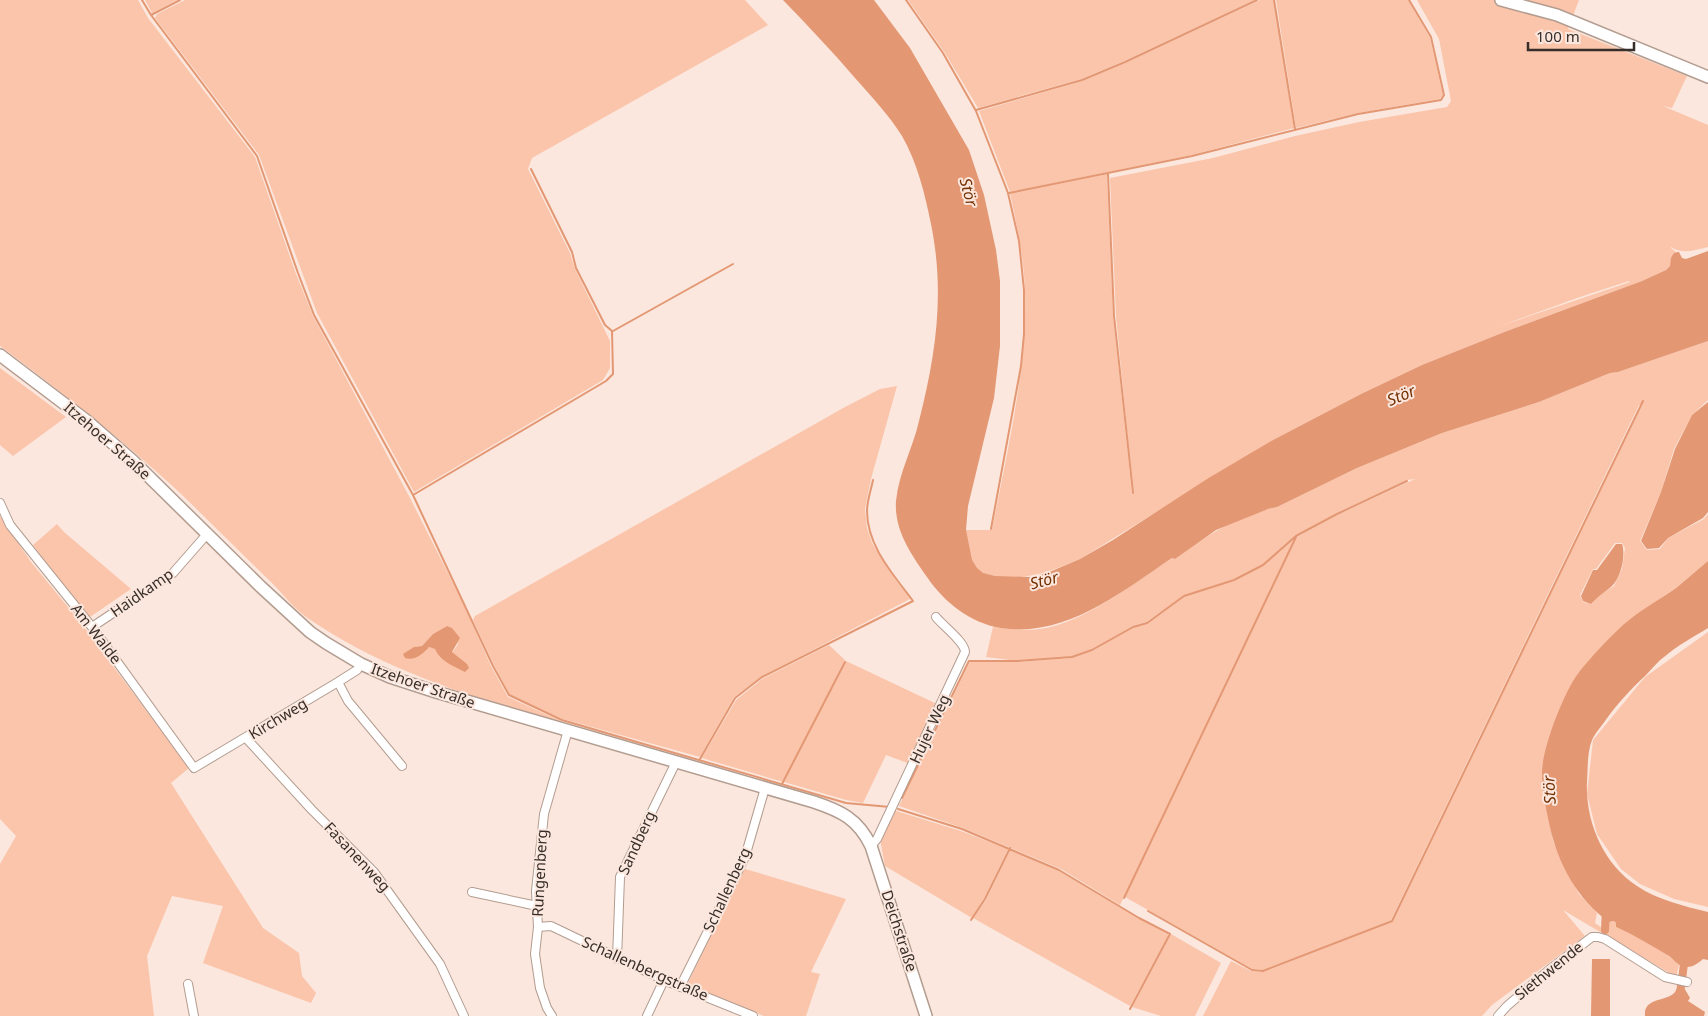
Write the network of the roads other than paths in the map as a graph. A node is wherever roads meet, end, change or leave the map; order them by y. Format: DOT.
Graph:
graph roads {
  1 [pos="1502,0"];
  2 [pos="1708,77"];
  3 [pos="0,355"];
  4 [pos="0,503"];
  5 [pos="208,533"];
  6 [pos="936,617"];
  7 [pos="92,628"];
  8 [pos="362,664"];
  9 [pos="338,682"];
  10 [pos="568,730"];
  11 [pos="246,738"];
  12 [pos="676,762"];
  13 [pos="192,765"];
  14 [pos="402,766"];
  15 [pos="765,788"];
  16 [pos="871,846"];
  17 [pos="472,892"];
  18 [pos="537,906"];
  19 [pos="538,927"];
  20 [pos="617,959"];
  21 [pos="664,980"];
  22 [pos="1687,982"];
  23 [pos="188,984"];
  24 [pos="680,987"];
  25 [pos="194,1016"];
  26 [pos="464,1016"];
  27 [pos="552,1016"];
  28 [pos="647,1016"];
  29 [pos="753,1016"];
  30 [pos="926,1016"];
  31 [pos="1498,1016"];
  1 -- 2 [label="street"];
  3 -- 5 [label="street, Itzehoer Straße"];
  4 -- 7 [label="street, Am Walde"];
  5 -- 7 [label="street, Haidkamp"];
  5 -- 8 [label="street, Itzehoer Straße"];
  6 -- 16 [label="street, Hujer Weg"];
  7 -- 13 [label="street, Am Walde"];
  8 -- 9 [label="street, Kirchweg"];
  8 -- 10 [label="street, Itzehoer Straße"];
  9 -- 11 [label="street, Kirchweg"];
  9 -- 14 [label="street"];
  10 -- 12 [label="street, Itzehoer Straße"];
  10 -- 18 [label="street, Rungenberg"];
  11 -- 13 [label="street, Kirchweg"];
  11 -- 26 [label="street, Fasanenweg"];
  12 -- 15 [label="street, Itzehoer Straße"];
  12 -- 20 [label="street, Sandberg"];
  15 -- 16 [label="street, Itzehoer Straße"];
  15 -- 24 [label="street, Schallenberg"];
  16 -- 30 [label="street, Deichstraße"];
  17 -- 18 [label="street"];
  18 -- 19 [label="street, Rungenberg"];
  19 -- 20 [label="street, Schallenbergstraße"];
  19 -- 27 [label="street, Rungenberg"];
  20 -- 21 [label="street, Schallenbergstraße"];
  21 -- 24 [label="street, Schallenbergstraße"];
  21 -- 28 [label="street"];
  22 -- 31 [label="street, Siethwende"];
  23 -- 25 [label="street"];
  24 -- 29 [label="street, Schallenbergstraße"];
}
